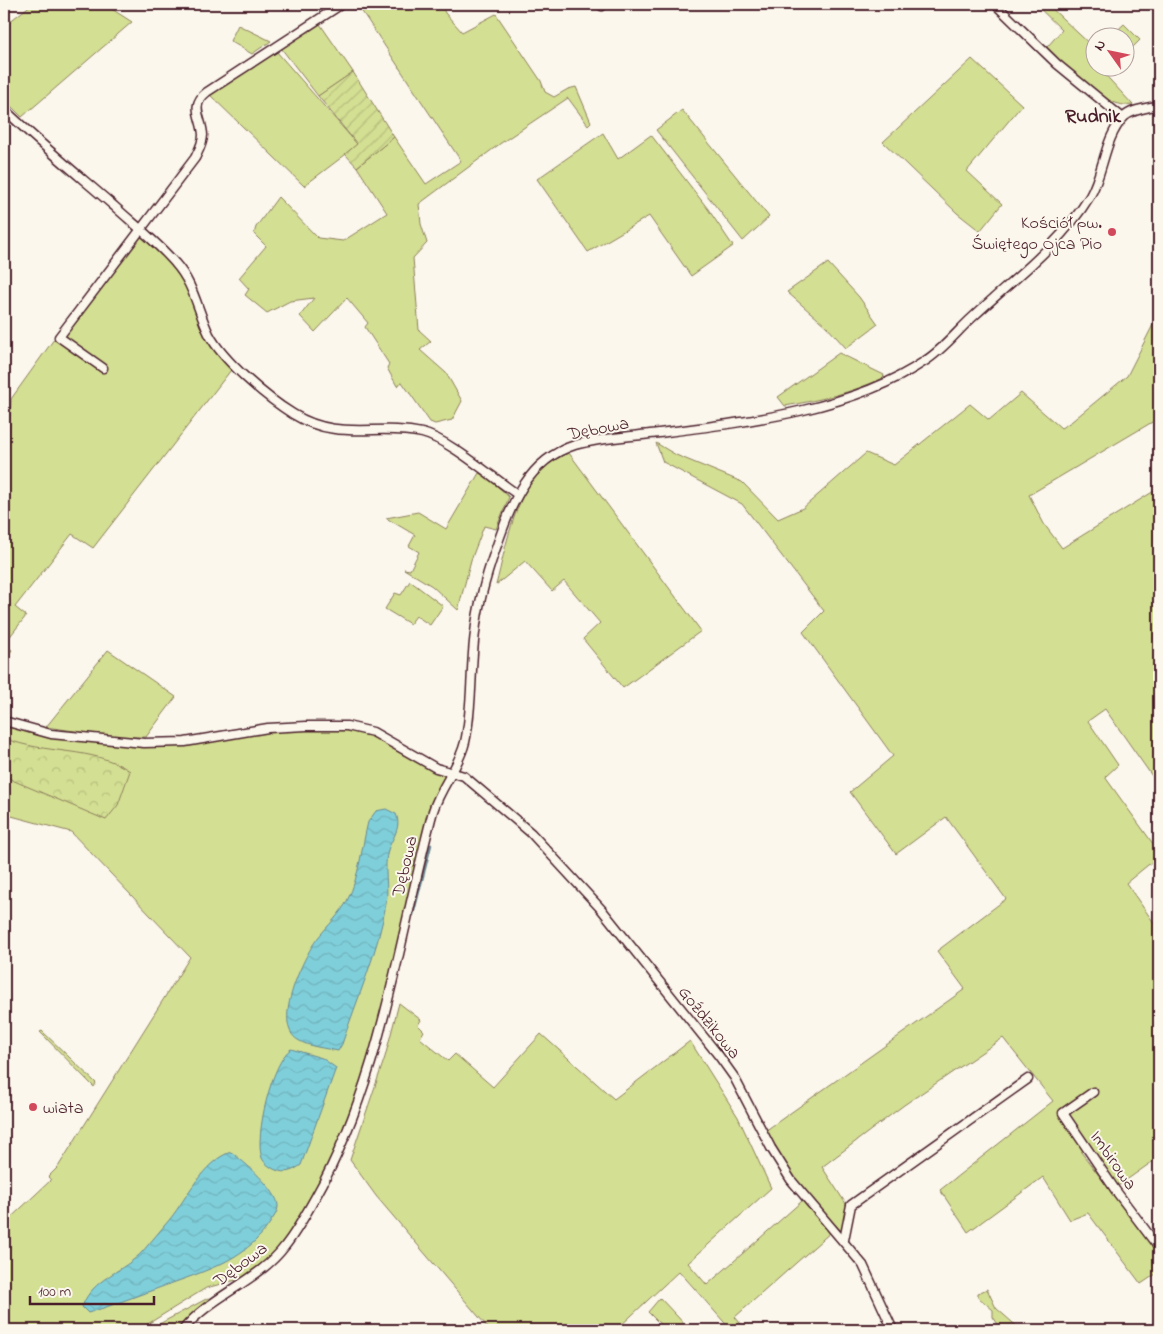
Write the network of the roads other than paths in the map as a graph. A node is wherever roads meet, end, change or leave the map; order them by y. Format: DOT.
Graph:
graph roads {
  1 [pos="342,4"];
  2 [pos="995,4"];
  3 [pos="1159,105"];
  4 [pos="4,109"];
  5 [pos="1123,118"];
  6 [pos="141,229"];
  7 [pos="103,368"];
  8 [pos="517,494"];
  9 [pos="4,721"];
  10 [pos="452,773"];
  11 [pos="1028,1079"];
  12 [pos="1093,1092"];
  13 [pos="844,1240"];
  14 [pos="1159,1248"];
  15 [pos="183,1330"];
  16 [pos="893,1330"];
  1 -- 6 [label="street"];
  2 -- 5 [label="street"];
  3 -- 5 [label="street"];
  4 -- 6 [label="street"];
  5 -- 8 [label="street, Dębowa"];
  6 -- 7 [label="street"];
  6 -- 8 [label="street"];
  8 -- 10 [label="street, Dębowa"];
  9 -- 10 [label="street, Goździkowa"];
  10 -- 13 [label="street, Goździkowa"];
  10 -- 15 [label="street, Dębowa"];
  11 -- 13 [label="street"];
  12 -- 14 [label="street, Imbirowa"];
  13 -- 16 [label="street, Goździkowa"];
}
